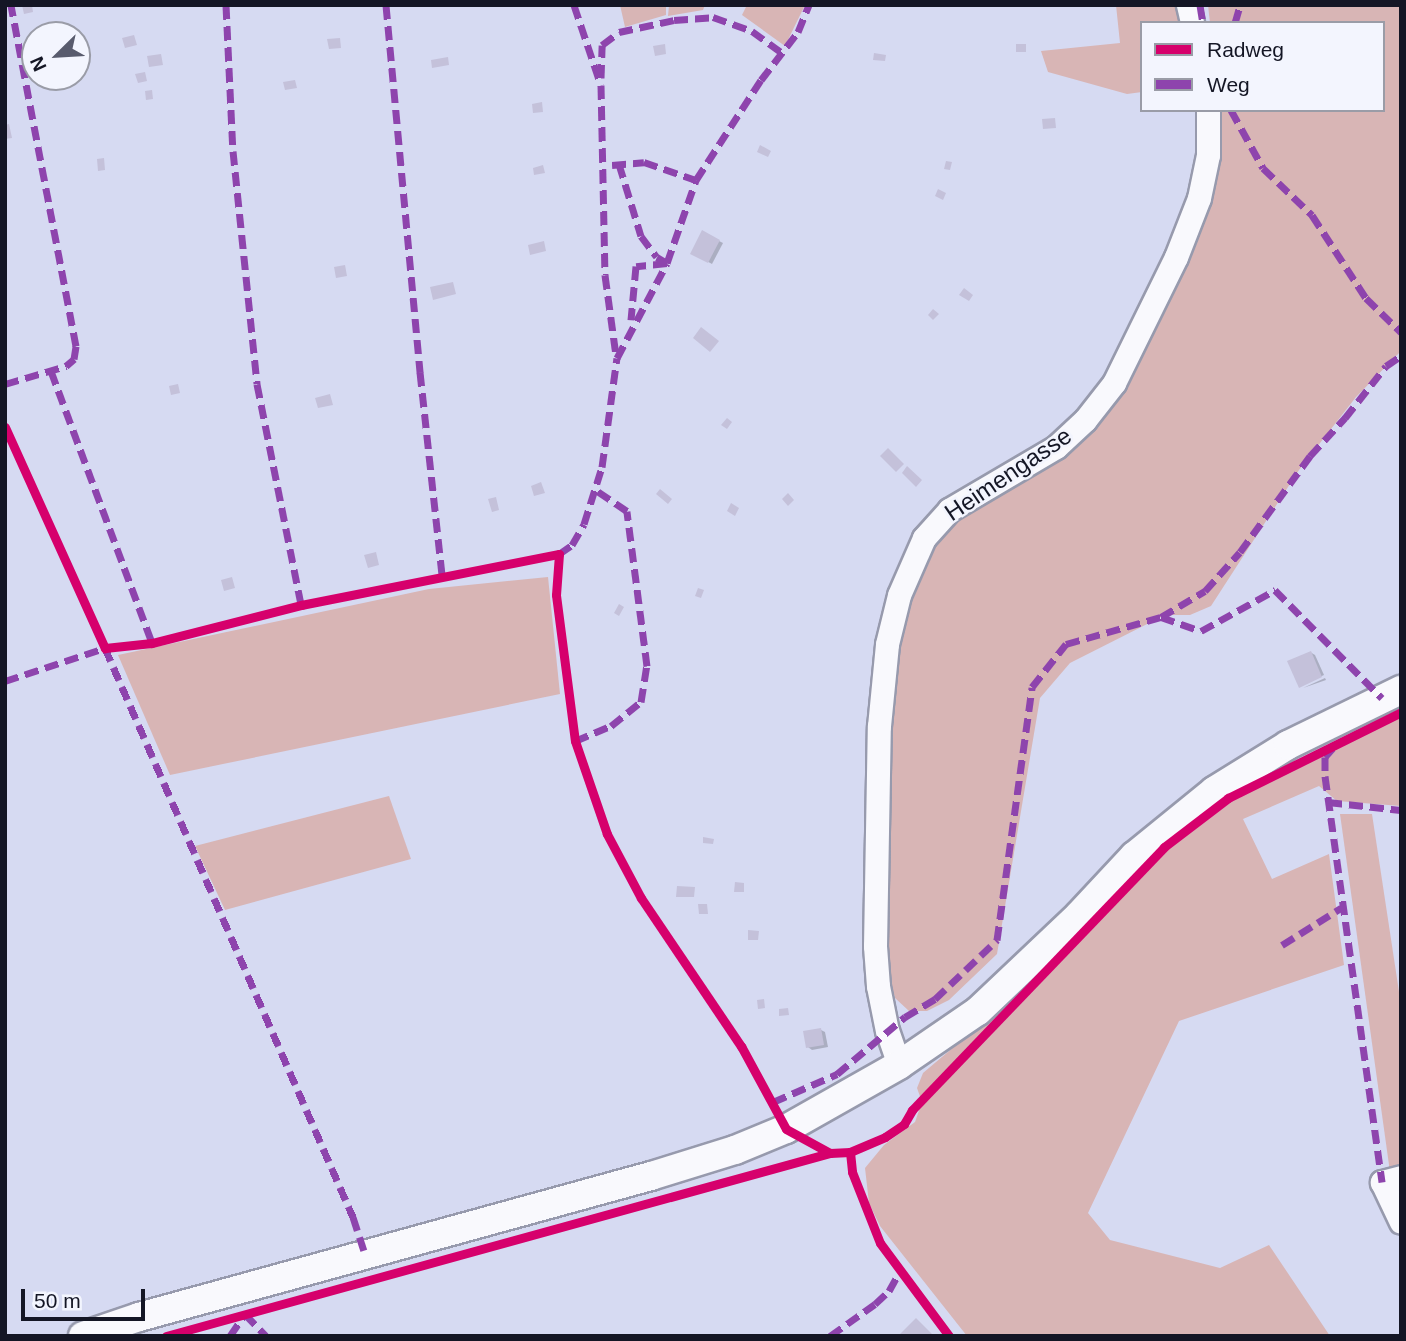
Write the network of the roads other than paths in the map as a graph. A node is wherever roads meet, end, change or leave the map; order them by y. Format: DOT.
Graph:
graph roads {
  1 [pos="1208,112"];
  2 [pos="1401,690"];
  3 [pos="900,1065"];
  4 [pos="1401,1177"];
  5 [pos="1401,1222"];
  6 [pos="83,1336"];
  1 -- 3 [label="street, Heimengasse"];
  2 -- 3 [label="main road"];
  3 -- 6 [label="main road"];
  4 -- 5 [label="street"];
}
